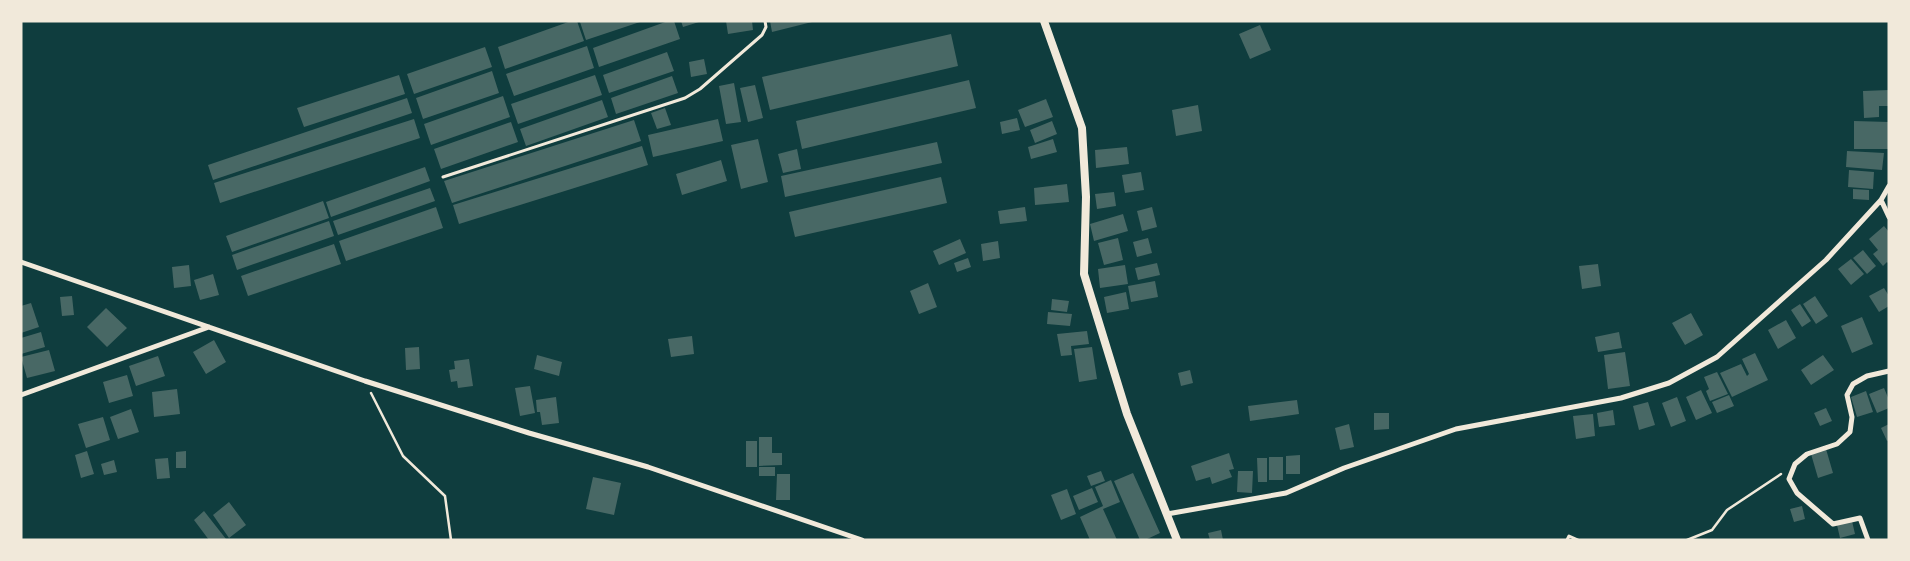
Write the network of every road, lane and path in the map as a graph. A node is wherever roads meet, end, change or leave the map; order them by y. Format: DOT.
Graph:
graph roads {
  1 [pos="765,21"];
  2 [pos="1044,21"];
  3 [pos="443,177"];
  4 [pos="1889,186"];
  5 [pos="1881,200"];
  6 [pos="1889,217"];
  7 [pos="21,262"];
  8 [pos="209,327"];
  9 [pos="1889,371"];
  10 [pos="365,381"];
  11 [pos="21,395"];
  12 [pos="1795,464"];
  13 [pos="1167,514"];
  14 [pos="451,540"];
  15 [pos="862,540"];
  16 [pos="1177,540"];
  17 [pos="1567,540"];
  18 [pos="1578,540"];
  19 [pos="1688,540"];
  20 [pos="1868,540"];
  1 -- 3 [label="lane"];
  2 -- 13 [label="street"];
  4 -- 5 [label="street"];
  5 -- 6 [label="street"];
  5 -- 13 [label="street"];
  7 -- 8 [label="street"];
  8 -- 10 [label="street"];
  8 -- 11 [label="street"];
  9 -- 12 [label="street"];
  10 -- 14 [label="path"];
  10 -- 15 [label="street"];
  12 -- 19 [label="path"];
  12 -- 20 [label="street"];
  13 -- 16 [label="street"];
  17 -- 18 [label="lane"];
}
